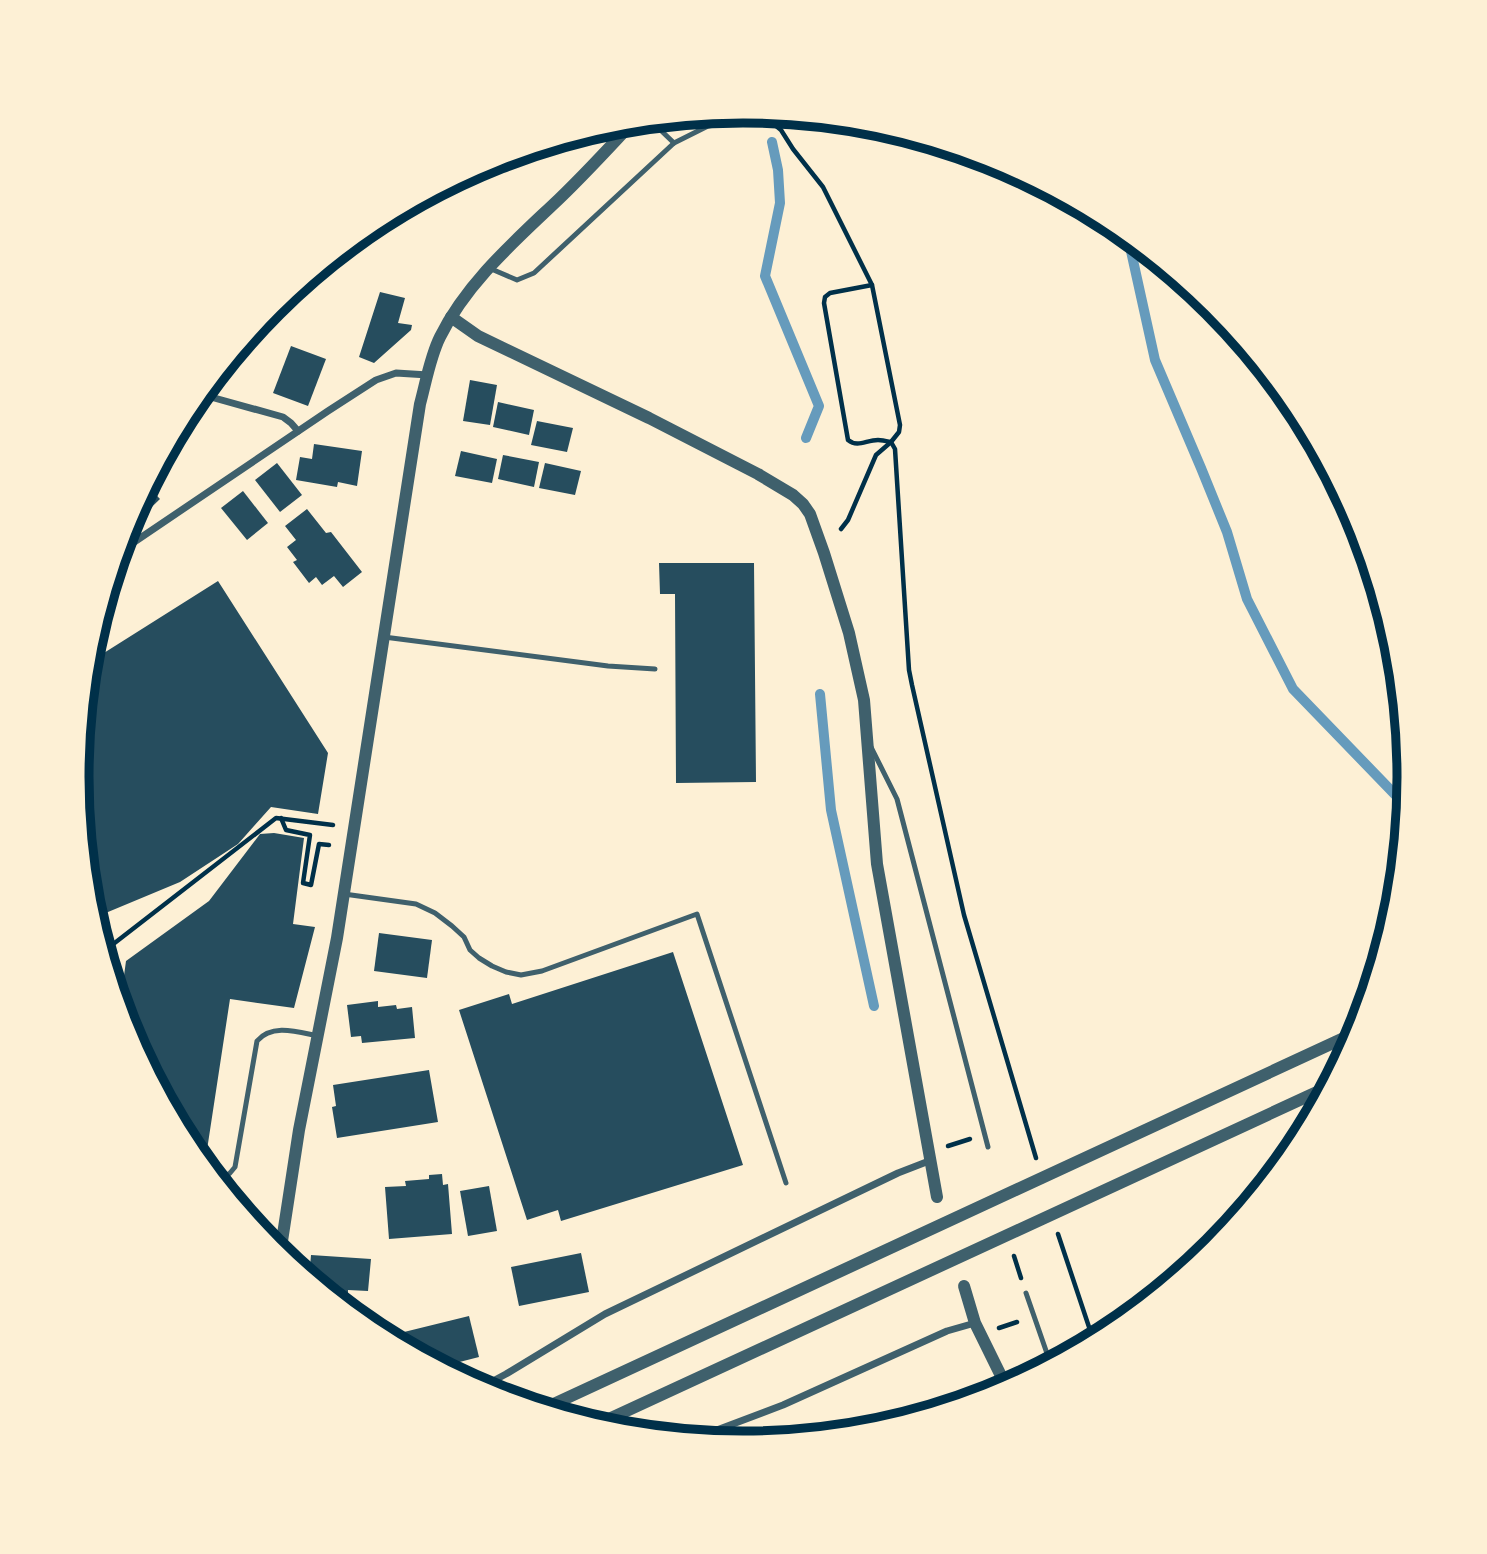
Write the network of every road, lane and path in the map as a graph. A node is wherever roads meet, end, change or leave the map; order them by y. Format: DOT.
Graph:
graph roads {
  1 [pos="721,124"];
  2 [pos="772,124"];
  3 [pos="658,128"];
  4 [pos="623,134"];
  5 [pos="620,137"];
  6 [pos="674,144"];
  7 [pos="489,268"];
  8 [pos="872,285"];
  9 [pos="451,317"];
  10 [pos="428,375"];
  11 [pos="212,397"];
  12 [pos="298,431"];
  13 [pos="891,442"];
  14 [pos="841,529"];
  15 [pos="133,544"];
  16 [pos="383,637"];
  17 [pos="655,669"];
  18 [pos="868,741"];
  19 [pos="281,818"];
  20 [pos="337,826"];
  21 [pos="334,846"];
  22 [pos="344,894"];
  23 [pos="112,945"];
  24 [pos="318,1035"];
  25 [pos="1343,1039"];
  26 [pos="1316,1092"];
  27 [pos="968,1140"];
  28 [pos="944,1147"];
  29 [pos="988,1147"];
  30 [pos="929,1161"];
  31 [pos="1038,1166"];
  32 [pos="225,1177"];
  33 [pos="786,1183"];
  34 [pos="937,1197"];
  35 [pos="1057,1232"];
  36 [pos="278,1237"];
  37 [pos="282,1238"];
  38 [pos="964,1286"];
  39 [pos="1026,1293"];
  40 [pos="1023,1321"];
  41 [pos="975,1323"];
  42 [pos="998,1329"];
  43 [pos="1090,1332"];
  44 [pos="1070,1344"];
  45 [pos="1055,1348"];
  46 [pos="1048,1356"];
  47 [pos="1002,1378"];
  48 [pos="493,1381"];
  49 [pos="555,1403"];
  50 [pos="611,1418"];
  51 [pos="714,1430"];
  1 -- 6 [label="lane"];
  2 -- 8 [label="path"];
  3 -- 6 [label="lane"];
  4 -- 5 [label="street"];
  5 -- 7 [label="street"];
  6 -- 7 [label="lane"];
  7 -- 9 [label="street"];
  8 -- 13 [label="path"];
  8 -- 13 [label="path"];
  9 -- 10 [label="street"];
  9 -- 18 [label="street"];
  10 -- 12 [label="street"];
  10 -- 16 [label="street"];
  11 -- 12 [label="street"];
  12 -- 15 [label="street"];
  13 -- 14 [label="path"];
  13 -- 31 [label="path"];
  16 -- 17 [label="lane"];
  16 -- 22 [label="street"];
  18 -- 29 [label="lane"];
  18 -- 30 [label="street"];
  19 -- 20 [label="path"];
  19 -- 21 [label="path"];
  19 -- 23 [label="path"];
  22 -- 24 [label="street"];
  22 -- 33 [label="lane"];
  24 -- 32 [label="lane"];
  24 -- 37 [label="street"];
  25 -- 49 [label="street"];
  26 -- 50 [label="street"];
  27 -- 28 [label="path"];
  30 -- 34 [label="street"];
  30 -- 48 [label="street"];
  35 -- 43 [label="path"];
  36 -- 37 [label="lane"];
  38 -- 41 [label="street"];
  39 -- 46 [label="lane"];
  40 -- 42 [label="path"];
  41 -- 47 [label="street"];
  41 -- 51 [label="street"];
  44 -- 45 [label="path"];
}
